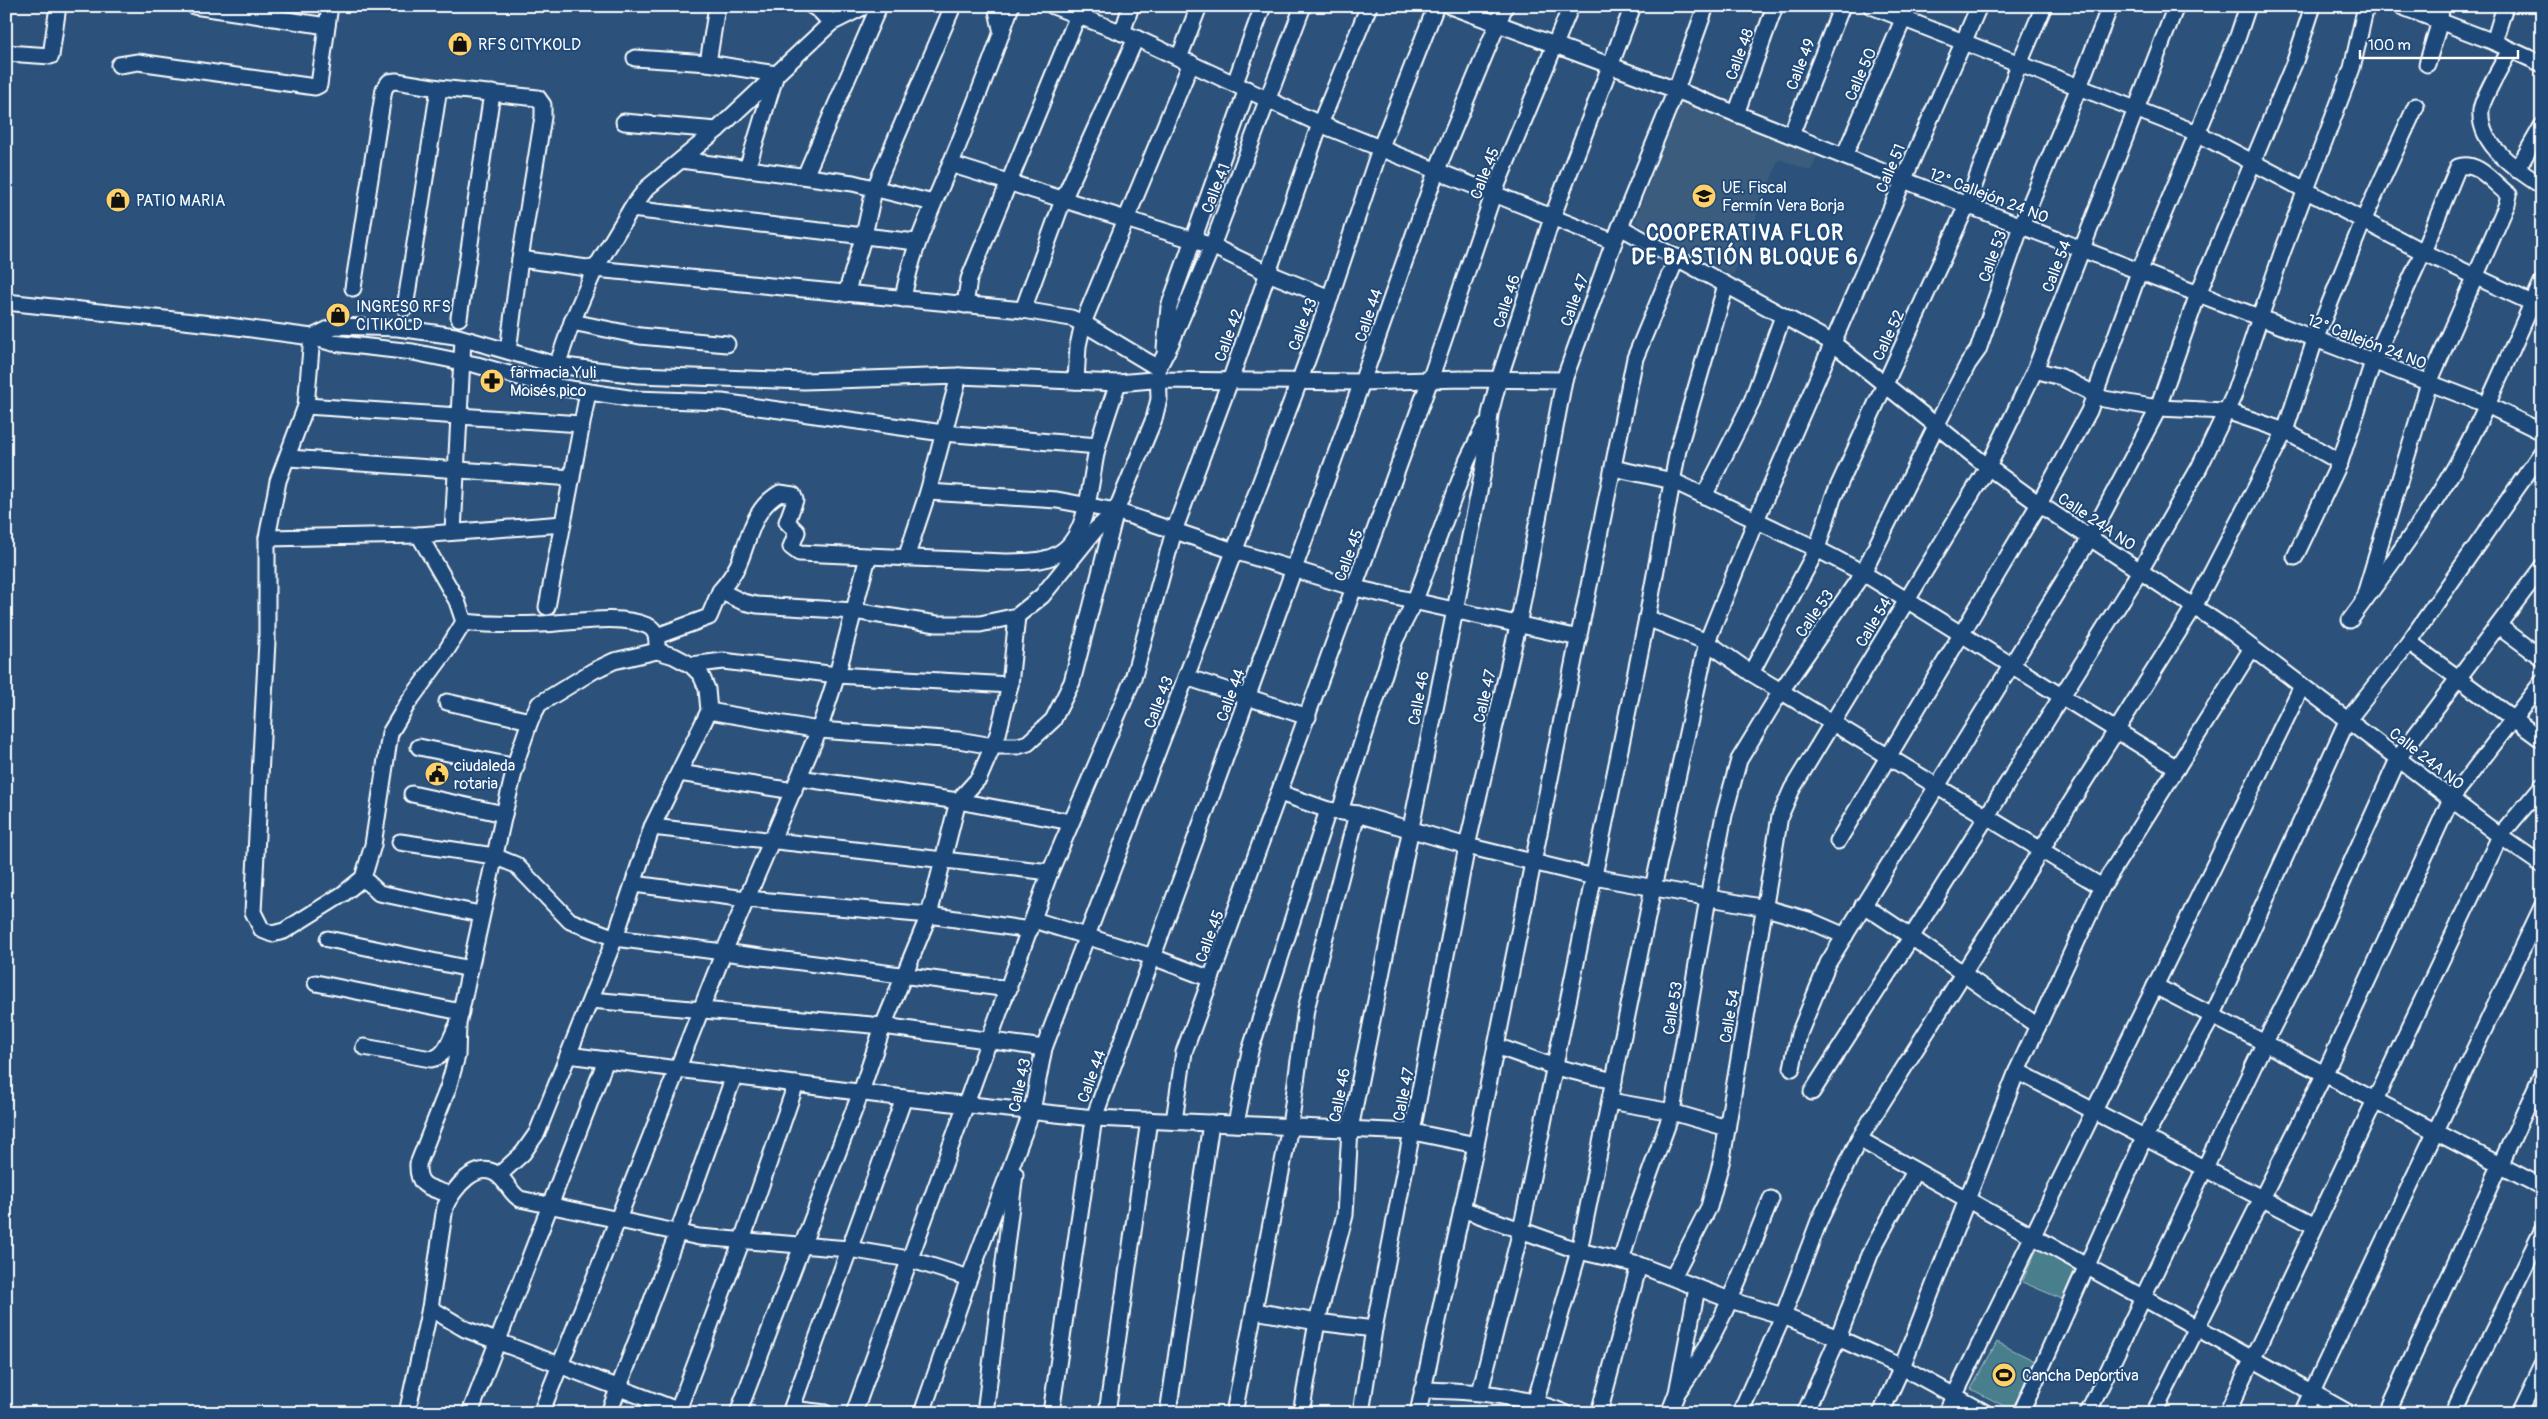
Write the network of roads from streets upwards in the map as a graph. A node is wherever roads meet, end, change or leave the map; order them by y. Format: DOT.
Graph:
graph roads {
  1 [pos="58,6"];
  2 [pos="194,6"];
  3 [pos="330,6"];
  4 [pos="717,6"];
  5 [pos="812,6"];
  6 [pos="865,6"];
  7 [pos="879,6"];
  8 [pos="954,6"];
  9 [pos="996,6"];
  10 [pos="1011,6"];
  11 [pos="1131,6"];
  12 [pos="1198,6"];
  13 [pos="1263,6"];
  14 [pos="1303,6"];
  15 [pos="1369,6"];
  16 [pos="1436,6"];
  17 [pos="1450,6"];
  18 [pos="1505,6"];
  19 [pos="1571,6"];
  20 [pos="1633,6"];
  21 [pos="1706,6"];
  22 [pos="1775,6"];
  23 [pos="1842,6"];
  24 [pos="1872,6"];
  25 [pos="1979,6"];
  26 [pos="2044,6"];
  27 [pos="2110,6"];
  28 [pos="2176,6"];
  29 [pos="2248,6"];
  30 [pos="2313,6"];
  31 [pos="2366,6"];
  32 [pos="2505,6"];
  33 [pos="2402,7"];
  34 [pos="1066,9"];
  35 [pos="1906,12"];
  36 [pos="2441,14"];
  37 [pos="831,23"];
  38 [pos="1498,25"];
  39 [pos="327,26"];
  40 [pos="1002,32"];
  41 [pos="1129,35"];
  42 [pos="1963,42"];
  43 [pos="2494,42"];
  44 [pos="1554,45"];
  45 [pos="2510,50"];
  46 [pos="6,53"];
  47 [pos="636,58"];
  48 [pos="1185,60"];
  49 [pos="708,63"];
  50 [pos="2019,64"];
  51 [pos="2427,64"];
  52 [pos="2542,64"];
  53 [pos="119,65"];
  54 [pos="1610,66"];
  55 [pos="776,74"];
  56 [pos="1241,86"];
  57 [pos="438,88"];
  58 [pos="2079,88"];
  59 [pos="1676,90"];
  60 [pos="492,93"];
  61 [pos="1268,98"];
  62 [pos="2416,106"];
  63 [pos="2138,110"];
  64 [pos="1736,114"];
  65 [pos="624,122"];
  66 [pos="1320,124"];
  67 [pos="2542,126"];
  68 [pos="717,130"];
  69 [pos="2196,133"];
  70 [pos="1791,135"];
  71 [pos="1380,149"];
  72 [pos="1844,156"];
  73 [pos="681,160"];
  74 [pos="2252,162"];
  75 [pos="950,164"];
  76 [pos="746,169"];
  77 [pos="2517,170"];
  78 [pos="1436,172"];
  79 [pos="805,176"];
  80 [pos="1904,180"];
  81 [pos="1008,182"];
  82 [pos="2542,186"];
  83 [pos="874,190"];
  84 [pos="2306,191"];
  85 [pos="1493,195"];
  86 [pos="1063,200"];
  87 [pos="933,202"];
  88 [pos="1967,205"];
  89 [pos="631,209"];
  90 [pos="1552,218"];
  91 [pos="1127,219"];
  92 [pos="2363,221"];
  93 [pos="2021,226"];
  94 [pos="1617,234"];
  95 [pos="864,235"];
  96 [pos="1191,240"];
  97 [pos="916,242"];
  98 [pos="1212,246"];
  99 [pos="2081,249"];
  100 [pos="2423,252"];
  101 [pos="1677,257"];
  102 [pos="520,259"];
  103 [pos="595,269"];
  104 [pos="2139,272"];
  105 [pos="1268,273"];
  106 [pos="2475,276"];
  107 [pos="2542,282"];
  108 [pos="1726,284"];
  109 [pos="353,288"];
  110 [pos="846,294"];
  111 [pos="2198,294"];
  112 [pos="1330,298"];
  113 [pos="903,299"];
  114 [pos="6,302"];
  115 [pos="2532,304"];
  116 [pos="965,305"];
  117 [pos="405,308"];
  118 [pos="1022,310"];
  119 [pos="1783,316"];
  120 [pos="459,318"];
  121 [pos="2260,318"];
  122 [pos="572,322"];
  123 [pos="1083,323"];
  124 [pos="312,337"];
  125 [pos="463,338"];
  126 [pos="2315,340"];
  127 [pos="1833,343"];
  128 [pos="727,344"];
  129 [pos="508,351"];
  130 [pos="1166,352"];
  131 [pos="461,362"];
  132 [pos="2373,362"];
  133 [pos="556,365"];
  134 [pos="2035,370"];
  135 [pos="1159,374"];
  136 [pos="959,376"];
  137 [pos="1499,379"];
  138 [pos="1430,380"];
  139 [pos="1564,380"];
  140 [pos="1076,381"];
  141 [pos="1230,381"];
  142 [pos="1299,382"];
  143 [pos="1362,382"];
  144 [pos="1118,383"];
  145 [pos="2428,383"];
  146 [pos="1884,384"];
  147 [pos="551,386"];
  148 [pos="588,392"];
  149 [pos="2095,394"];
  150 [pos="2487,405"];
  151 [pos="306,406"];
  152 [pos="2158,408"];
  153 [pos="2226,411"];
  154 [pos="1490,414"];
  155 [pos="458,416"];
  156 [pos="581,424"];
  157 [pos="1936,426"];
  158 [pos="2285,430"];
  159 [pos="2542,432"];
  160 [pos="943,433"];
  161 [pos="1098,446"];
  162 [pos="2542,452"];
  163 [pos="289,458"];
  164 [pos="2340,462"];
  165 [pos="1988,467"];
  166 [pos="1613,468"];
  167 [pos="455,471"];
  168 [pos="572,478"];
  169 [pos="1673,481"];
  170 [pos="928,492"];
  171 [pos="1704,496"];
  172 [pos="1087,504"];
  173 [pos="2039,504"];
  174 [pos="1116,511"];
  175 [pos="1756,520"];
  176 [pos="563,524"];
  177 [pos="1174,531"];
  178 [pos="452,532"];
  179 [pos="419,535"];
  180 [pos="267,538"];
  181 [pos="2090,538"];
  182 [pos="1817,549"];
  183 [pos="1234,551"];
  184 [pos="868,556"];
  185 [pos="2295,557"];
  186 [pos="906,558"];
  187 [pos="1294,569"];
  188 [pos="2140,571"];
  189 [pos="1863,573"];
  190 [pos="2540,575"];
  191 [pos="1355,588"];
  192 [pos="720,591"];
  193 [pos="1907,600"];
  194 [pos="2363,601"];
  195 [pos="1414,603"];
  196 [pos="547,607"];
  197 [pos="2194,607"];
  198 [pos="854,611"];
  199 [pos="1453,612"];
  200 [pos="1017,616"];
  201 [pos="1647,618"];
  202 [pos="2350,620"];
  203 [pos="464,622"];
  204 [pos="1518,626"];
  205 [pos="2499,626"];
  206 [pos="1962,634"];
  207 [pos="1578,638"];
  208 [pos="1707,642"];
  209 [pos="2409,642"];
  210 [pos="657,644"];
  211 [pos="2252,648"];
  212 [pos="2542,658"];
  213 [pos="691,665"];
  214 [pos="2012,666"];
  215 [pos="1751,673"];
  216 [pos="837,676"];
  217 [pos="2458,676"];
  218 [pos="1186,677"];
  219 [pos="2542,682"];
  220 [pos="1010,685"];
  221 [pos="2302,686"];
  222 [pos="1781,691"];
  223 [pos="2061,696"];
  224 [pos="1248,697"];
  225 [pos="447,702"];
  226 [pos="709,711"];
  227 [pos="1308,717"];
  228 [pos="2513,719"];
  229 [pos="2348,720"];
  230 [pos="530,721"];
  231 [pos="1833,722"];
  232 [pos="819,730"];
  233 [pos="2116,731"];
  234 [pos="2542,740"];
  235 [pos="993,746"];
  236 [pos="419,747"];
  237 [pos="1889,757"];
  238 [pos="2399,758"];
  239 [pos="516,767"];
  240 [pos="2177,768"];
  241 [pos="679,773"];
  242 [pos="796,785"];
  243 [pos="1937,786"];
  244 [pos="2542,786"];
  245 [pos="1280,793"];
  246 [pos="412,794"];
  247 [pos="2451,799"];
  248 [pos="958,801"];
  249 [pos="1334,811"];
  250 [pos="504,814"];
  251 [pos="1356,814"];
  252 [pos="1986,816"];
  253 [pos="1071,822"];
  254 [pos="652,827"];
  255 [pos="1410,830"];
  256 [pos="2500,836"];
  257 [pos="770,840"];
  258 [pos="400,842"];
  259 [pos="1838,842"];
  260 [pos="1467,846"];
  261 [pos="2041,850"];
  262 [pos="494,856"];
  263 [pos="1533,861"];
  264 [pos="944,862"];
  265 [pos="2542,865"];
  266 [pos="1050,872"];
  267 [pos="1594,877"];
  268 [pos="634,884"];
  269 [pos="370,885"];
  270 [pos="2102,887"];
  271 [pos="1653,888"];
  272 [pos="1708,898"];
  273 [pos="746,899"];
  274 [pos="1863,905"];
  275 [pos="2542,906"];
  276 [pos="1766,908"];
  277 [pos="480,914"];
  278 [pos="929,915"];
  279 [pos="1032,925"];
  280 [pos="1845,936"];
  281 [pos="1912,936"];
  282 [pos="1087,937"];
  283 [pos="615,938"];
  284 [pos="328,939"];
  285 [pos="723,954"];
  286 [pos="1152,957"];
  287 [pos="470,969"];
  288 [pos="1962,975"];
  289 [pos="902,976"];
  290 [pos="1211,979"];
  291 [pos="316,983"];
  292 [pos="2155,986"];
  293 [pos="1009,989"];
  294 [pos="591,1000"];
  295 [pos="701,1011"];
  296 [pos="2212,1016"];
  297 [pos="459,1018"];
  298 [pos="882,1026"];
  299 [pos="2038,1026"];
  300 [pos="989,1042"];
  301 [pos="2264,1044"];
  302 [pos="1496,1046"];
  303 [pos="364,1047"];
  304 [pos="1044,1048"];
  305 [pos="568,1055"];
  306 [pos="606,1060"];
  307 [pos="1554,1067"];
  308 [pos="1792,1068"];
  309 [pos="677,1069"];
  310 [pos="2017,1072"];
  311 [pos="2542,1074"];
  312 [pos="2324,1075"];
  313 [pos="734,1076"];
  314 [pos="1614,1081"];
  315 [pos="796,1084"];
  316 [pos="860,1092"];
  317 [pos="1812,1092"];
  318 [pos="904,1098"];
  319 [pos="1610,1101"];
  320 [pos="2374,1101"];
  321 [pos="966,1104"];
  322 [pos="1032,1111"];
  323 [pos="1672,1112"];
  324 [pos="2093,1112"];
  325 [pos="1094,1118"];
  326 [pos="1149,1120"];
  327 [pos="1174,1121"];
  328 [pos="1211,1123"];
  329 [pos="1236,1124"];
  330 [pos="1290,1126"];
  331 [pos="1727,1128"];
  332 [pos="1350,1129"];
  333 [pos="1413,1132"];
  334 [pos="2435,1132"];
  335 [pos="2144,1138"];
  336 [pos="1859,1139"];
  337 [pos="1476,1145"];
  338 [pos="1018,1150"];
  339 [pos="2499,1164"];
  340 [pos="2204,1169"];
  341 [pos="1915,1171"];
  342 [pos="499,1175"];
  343 [pos="2542,1187"];
  344 [pos="450,1195"];
  345 [pos="1771,1199"];
  346 [pos="2262,1199"];
  347 [pos="1967,1200"];
  348 [pos="549,1205"];
  349 [pos="1462,1209"];
  350 [pos="616,1219"];
  351 [pos="2316,1226"];
  352 [pos="1520,1230"];
  353 [pos="2542,1231"];
  354 [pos="678,1232"];
  355 [pos="2032,1236"];
  356 [pos="742,1240"];
  357 [pos="802,1245"];
  358 [pos="849,1249"];
  359 [pos="1579,1251"];
  360 [pos="909,1259"];
  361 [pos="1621,1261"];
  362 [pos="1639,1265"];
  363 [pos="2087,1266"];
  364 [pos="1673,1277"];
  365 [pos="969,1278"];
  366 [pos="1697,1288"];
  367 [pos="2143,1298"];
  368 [pos="1730,1300"];
  369 [pos="430,1308"];
  370 [pos="1255,1311"];
  371 [pos="1783,1316"];
  372 [pos="1317,1322"];
  373 [pos="2197,1328"];
  374 [pos="1374,1329"];
  375 [pos="1838,1338"];
  376 [pos="496,1339"];
  377 [pos="2252,1359"];
  378 [pos="560,1364"];
  379 [pos="2542,1365"];
  380 [pos="1902,1367"];
  381 [pos="619,1387"];
  382 [pos="1422,1390"];
  383 [pos="1480,1392"];
  384 [pos="2312,1392"];
  385 [pos="1677,1393"];
  386 [pos="1954,1395"];
  387 [pos="1534,1407"];
  388 [pos="791,1411"];
  389 [pos="680,1412"];
  390 [pos="407,1413"];
  391 [pos="470,1413"];
  392 [pos="540,1413"];
  393 [pos="609,1413"];
  394 [pos="738,1413"];
  395 [pos="825,1413"];
  396 [pos="854,1413"];
  397 [pos="922,1413"];
  398 [pos="985,1413"];
  399 [pos="1051,1413"];
  400 [pos="1106,1413"];
  401 [pos="1168,1413"];
  402 [pos="1234,1413"];
  403 [pos="1301,1413"];
  404 [pos="1361,1413"];
  405 [pos="1418,1413"];
  406 [pos="1566,1413"];
  407 [pos="1599,1413"];
  408 [pos="1669,1413"];
  409 [pos="1740,1413"];
  410 [pos="1805,1413"];
  411 [pos="1881,1413"];
  412 [pos="1946,1413"];
  413 [pos="1986,1413"];
  414 [pos="2021,1413"];
  415 [pos="2088,1413"];
  416 [pos="2154,1413"];
  417 [pos="2227,1413"];
  418 [pos="2302,1413"];
  419 [pos="2349,1413"];
  420 [pos="2387,1413"];
  421 [pos="2453,1413"];
  422 [pos="2518,1413"];
  1 -- 46 [label="street"];
  2 -- 39 [label="street"];
  3 -- 39 [label="street"];
  4 -- 49 [label="street"];
  5 -- 37 [label="street"];
  6 -- 37 [label="street"];
  7 -- 79 [label="street"];
  8 -- 83 [label="street"];
  9 -- 40 [label="street"];
  10 -- 40 [label="street"];
  11 -- 41 [label="street"];
  12 -- 48 [label="street"];
  13 -- 56 [label="street"];
  14 -- 61 [label="street, Calle 41"];
  15 -- 66 [label="street, Calle 42"];
  16 -- 71 [label="street, Calle 43"];
  17 -- 38 [label="street, 12° Callejón 24 NO"];
  18 -- 38 [label="street, Calle 44"];
  19 -- 44 [label="street, Calle 45"];
  20 -- 54 [label="street, Calle 46"];
  21 -- 59 [label="street, Calle 47"];
  22 -- 64 [label="street, Calle 48"];
  23 -- 70 [label="street, Calle 49"];
  24 -- 35 [label="street"];
  25 -- 42 [label="street, Calle 51"];
  26 -- 50 [label="street, Calle 52"];
  27 -- 58 [label="street, Calle 53"];
  28 -- 63 [label="street, Calle 54"];
  29 -- 69 [label="street"];
  30 -- 74 [label="street"];
  31 -- 84 [label="street"];
  32 -- 43 [label="street"];
  33 -- 36 [label="street"];
  34 -- 41 [label="street, Calle 24A NO"];
  34 -- 81 [label="street"];
  35 -- 42 [label="street"];
  35 -- 72 [label="street, Calle 50"];
  36 -- 43 [label="street"];
  36 -- 51 [label="street"];
  37 -- 55 [label="street"];
  38 -- 44 [label="street, 12° Callejón 24 NO"];
  38 -- 78 [label="street, Calle 44"];
  39 -- 53 [label="street"];
  40 -- 75 [label="street"];
  41 -- 48 [label="street, Calle 24A NO"];
  41 -- 86 [label="street"];
  42 -- 50 [label="street"];
  42 -- 80 [label="street, Calle 51"];
  43 -- 45 [label="street"];
  44 -- 54 [label="street, 12° Callejón 24 NO"];
  44 -- 85 [label="street, Calle 45"];
  45 -- 52 [label="street"];
  45 -- 77 [label="street"];
  47 -- 49 [label="street"];
  48 -- 56 [label="street, Calle 24A NO"];
  48 -- 91 [label="street"];
  49 -- 55 [label="street"];
  50 -- 58 [label="street"];
  50 -- 88 [label="street, Calle 52"];
  54 -- 59 [label="street, 12° Callejón 24 NO"];
  54 -- 90 [label="street, Calle 46"];
  55 -- 68 [label="street"];
  55 -- 76 [label="street"];
  56 -- 61 [label="street, Calle 24A NO"];
  56 -- 96 [label="street"];
  57 -- 60 [label="street"];
  57 -- 109 [label="street"];
  57 -- 117 [label="street"];
  58 -- 63 [label="street"];
  58 -- 93 [label="street, Calle 53"];
  59 -- 64 [label="street, 12° Callejón 24 NO"];
  59 -- 94 [label="street, Calle 47"];
  60 -- 102 [label="street"];
  60 -- 120 [label="street"];
  61 -- 66 [label="street, Calle 24A NO"];
  61 -- 98 [label="street, Calle 41"];
  62 -- 92 [label="street"];
  63 -- 69 [label="street"];
  63 -- 99 [label="street, Calle 54"];
  64 -- 70 [label="street, 12° Callejón 24 NO"];
  65 -- 68 [label="street"];
  66 -- 71 [label="street, Calle 24A NO"];
  66 -- 105 [label="street, Calle 42"];
  67 -- 77 [label="street"];
  68 -- 73 [label="street"];
  69 -- 74 [label="street"];
  69 -- 104 [label="street"];
  70 -- 72 [label="street, 12° Callejón 24 NO"];
  71 -- 78 [label="street, Calle 24A NO"];
  71 -- 112 [label="street, Calle 43"];
  72 -- 80 [label="street, 12° Callejón 24 NO"];
  73 -- 76 [label="street"];
  73 -- 89 [label="street"];
  74 -- 84 [label="street"];
  74 -- 111 [label="street"];
  75 -- 81 [label="street"];
  75 -- 87 [label="street"];
  76 -- 79 [label="street"];
  77 -- 82 [label="street"];
  78 -- 85 [label="street, Calle 24A NO"];
  78 -- 143 [label="street, Calle 44"];
  79 -- 83 [label="street"];
  80 -- 88 [label="street, 12° Callejón 24 NO"];
  80 -- 127 [label="street, Calle 51"];
  81 -- 86 [label="street"];
  81 -- 116 [label="street"];
  83 -- 87 [label="street"];
  83 -- 95 [label="street"];
  84 -- 92 [label="street"];
  84 -- 121 [label="street"];
  85 -- 90 [label="street, Calle 24A NO"];
  85 -- 138 [label="street, Calle 45"];
  86 -- 91 [label="street"];
  86 -- 118 [label="street"];
  87 -- 97 [label="street"];
  88 -- 93 [label="street, 12° Callejón 24 NO"];
  88 -- 146 [label="street, Calle 52"];
  89 -- 95 [label="street"];
  89 -- 103 [label="street"];
  90 -- 94 [label="street, Calle 24A NO"];
  90 -- 137 [label="street, Calle 46"];
  91 -- 96 [label="street"];
  91 -- 123 [label="street"];
  92 -- 100 [label="street"];
  92 -- 126 [label="street"];
  93 -- 99 [label="street, 12° Callejón 24 NO"];
  93 -- 157 [label="street, Calle 53"];
  94 -- 101 [label="street, Calle 24A NO"];
  94 -- 139 [label="street, Calle 47"];
  95 -- 97 [label="street"];
  95 -- 110 [label="street"];
  96 -- 98 [label="street"];
  96 -- 130 [label="street"];
  97 -- 113 [label="street"];
  98 -- 105 [label="street"];
  98 -- 130 [label="street, Calle 41"];
  99 -- 104 [label="street, 12° Callejón 24 NO"];
  99 -- 134 [label="street, Calle 54"];
  100 -- 106 [label="street"];
  100 -- 106 [label="street"];
  100 -- 132 [label="street"];
  101 -- 108 [label="street, Calle 24A NO"];
  101 -- 166 [label="street"];
  102 -- 103 [label="street"];
  102 -- 129 [label="street"];
  103 -- 110 [label="street"];
  103 -- 122 [label="street"];
  104 -- 111 [label="street, 12° Callejón 24 NO"];
  104 -- 149 [label="street"];
  105 -- 112 [label="street"];
  105 -- 141 [label="street, Calle 42"];
  106 -- 115 [label="street"];
  106 -- 145 [label="street"];
  107 -- 115 [label="street"];
  108 -- 119 [label="street, Calle 24A NO"];
  108 -- 169 [label="street"];
  110 -- 113 [label="street"];
  111 -- 121 [label="street, 12° Callejón 24 NO"];
  111 -- 152 [label="street"];
  112 -- 142 [label="street, Calle 43"];
  113 -- 116 [label="street"];
  114 -- 124 [label="street"];
  115 -- 150 [label="street"];
  116 -- 118 [label="street"];
  118 -- 123 [label="street"];
  119 -- 127 [label="street, Calle 24A NO"];
  119 -- 171 [label="street"];
  121 -- 126 [label="street, 12° Callejón 24 NO"];
  121 -- 153 [label="street"];
  122 -- 128 [label="street"];
  122 -- 133 [label="street"];
  123 -- 135 [label="street"];
  123 -- 140 [label="street"];
  124 -- 125 [label="street"];
  124 -- 131 [label="street"];
  124 -- 151 [label="street"];
  125 -- 129 [label="street"];
  125 -- 131 [label="street"];
  126 -- 132 [label="street, 12° Callejón 24 NO"];
  126 -- 158 [label="street"];
  127 -- 146 [label="street, Calle 24A NO"];
  127 -- 175 [label="street, Calle 51"];
  129 -- 133 [label="street"];
  130 -- 135 [label="street, Calle 41"];
  131 -- 147 [label="street"];
  131 -- 155 [label="street"];
  132 -- 145 [label="street, 12° Callejón 24 NO"];
  132 -- 164 [label="street"];
  133 -- 136 [label="street"];
  133 -- 147 [label="street"];
  134 -- 149 [label="street"];
  134 -- 165 [label="street, Calle 54"];
  135 -- 141 [label="street"];
  135 -- 144 [label="street"];
  135 -- 174 [label="street"];
  136 -- 140 [label="street"];
  136 -- 160 [label="street"];
  137 -- 138 [label="street"];
  137 -- 139 [label="street"];
  137 -- 154 [label="street, Calle 46"];
  138 -- 143 [label="street"];
  138 -- 191 [label="street, Calle 45"];
  139 -- 204 [label="street, Calle 47"];
  140 -- 144 [label="street"];
  141 -- 142 [label="street"];
  141 -- 177 [label="street, Calle 42"];
  142 -- 143 [label="street"];
  142 -- 183 [label="street, Calle 43"];
  143 -- 187 [label="street, Calle 44"];
  144 -- 161 [label="street"];
  145 -- 150 [label="street, 12° Callejón 24 NO"];
  145 -- 194 [label="street"];
  146 -- 157 [label="street, Calle 24A NO"];
  146 -- 182 [label="street, Calle 52"];
  147 -- 148 [label="street"];
  148 -- 156 [label="street"];
  148 -- 160 [label="street"];
  149 -- 152 [label="street"];
  149 -- 173 [label="street"];
  150 -- 159 [label="street, 12° Callejón 24 NO"];
  150 -- 194 [label="street"];
  151 -- 155 [label="street"];
  151 -- 163 [label="street"];
  152 -- 153 [label="street"];
  152 -- 181 [label="street"];
  153 -- 158 [label="street"];
  153 -- 188 [label="street"];
  154 -- 195 [label="street"];
  154 -- 199 [label="street, Calle 46"];
  155 -- 156 [label="street"];
  155 -- 167 [label="street"];
  156 -- 168 [label="street"];
  157 -- 165 [label="street, Calle 24A NO"];
  157 -- 189 [label="street, Calle 53"];
  158 -- 164 [label="street"];
  158 -- 197 [label="street"];
  160 -- 161 [label="street"];
  160 -- 170 [label="street"];
  161 -- 172 [label="street"];
  162 -- 209 [label="street"];
  163 -- 167 [label="street"];
  163 -- 180 [label="street"];
  164 -- 185 [label="street"];
  165 -- 173 [label="street, Calle 24A NO"];
  165 -- 193 [label="street, Calle 54"];
  166 -- 169 [label="street"];
  166 -- 207 [label="street"];
  167 -- 168 [label="street"];
  167 -- 178 [label="street"];
  168 -- 176 [label="street"];
  169 -- 171 [label="street"];
  169 -- 201 [label="street"];
  170 -- 172 [label="street"];
  170 -- 186 [label="street"];
  171 -- 175 [label="street"];
  172 -- 174 [label="street"];
  172 -- 186 [label="street"];
  173 -- 181 [label="street, Calle 24A NO"];
  173 -- 206 [label="street"];
  174 -- 177 [label="street"];
  174 -- 200 [label="street"];
  174 -- 235 [label="street"];
  175 -- 182 [label="street"];
  175 -- 208 [label="street, Calle 51"];
  176 -- 178 [label="street"];
  176 -- 196 [label="street"];
  177 -- 183 [label="street"];
  177 -- 253 [label="street, Calle 42"];
  178 -- 179 [label="street"];
  179 -- 180 [label="street"];
  179 -- 203 [label="street"];
  180 -- 269 [label="street"];
  181 -- 188 [label="street, Calle 24A NO"];
  181 -- 214 [label="street"];
  182 -- 189 [label="street"];
  182 -- 215 [label="street, Calle 52"];
  183 -- 187 [label="street"];
  183 -- 218 [label="street, Calle 43"];
  184 -- 186 [label="street"];
  184 -- 192 [label="street"];
  184 -- 198 [label="street"];
  187 -- 191 [label="street"];
  187 -- 224 [label="street, Calle 44"];
  188 -- 197 [label="street, Calle 24A NO"];
  188 -- 223 [label="street"];
  189 -- 193 [label="street"];
  189 -- 222 [label="street, Calle 53"];
  190 -- 205 [label="street"];
  191 -- 195 [label="street"];
  191 -- 227 [label="street, Calle 45"];
  192 -- 198 [label="street"];
  192 -- 210 [label="street"];
  193 -- 206 [label="street"];
  193 -- 231 [label="street, Calle 54"];
  194 -- 202 [label="street"];
  195 -- 199 [label="street"];
  195 -- 249 [label="street"];
  197 -- 211 [label="street, Calle 24A NO"];
  197 -- 233 [label="street"];
  198 -- 200 [label="street"];
  198 -- 216 [label="street"];
  199 -- 204 [label="street"];
  199 -- 255 [label="street, Calle 46"];
  200 -- 220 [label="street"];
  201 -- 208 [label="street"];
  201 -- 267 [label="street"];
  203 -- 210 [label="street"];
  203 -- 269 [label="street"];
  204 -- 207 [label="street"];
  204 -- 260 [label="street, Calle 47"];
  205 -- 212 [label="street"];
  205 -- 217 [label="street"];
  206 -- 214 [label="street"];
  206 -- 237 [label="street"];
  207 -- 263 [label="street"];
  208 -- 215 [label="street"];
  208 -- 271 [label="street, Calle 51"];
  209 -- 217 [label="street"];
  209 -- 229 [label="street"];
  210 -- 213 [label="street"];
  210 -- 230 [label="street"];
  211 -- 221 [label="street, Calle 24A NO"];
  211 -- 240 [label="street"];
  213 -- 216 [label="street"];
  213 -- 226 [label="street"];
  214 -- 223 [label="street"];
  214 -- 243 [label="street"];
  215 -- 222 [label="street"];
  216 -- 220 [label="street"];
  216 -- 232 [label="street"];
  217 -- 228 [label="street"];
  217 -- 238 [label="street"];
  218 -- 224 [label="street"];
  218 -- 282 [label="street, Calle 43"];
  219 -- 228 [label="street"];
  220 -- 235 [label="street"];
  221 -- 229 [label="street, Calle 24A NO"];
  221 -- 292 [label="street"];
  222 -- 231 [label="street"];
  222 -- 272 [label="street, Calle 53"];
  223 -- 233 [label="street"];
  223 -- 252 [label="street"];
  224 -- 227 [label="street"];
  224 -- 286 [label="street, Calle 44"];
  225 -- 230 [label="street"];
  226 -- 232 [label="street"];
  226 -- 241 [label="street"];
  227 -- 245 [label="street, Calle 45"];
  228 -- 234 [label="street"];
  228 -- 247 [label="street"];
  229 -- 238 [label="street, Calle 24A NO"];
  229 -- 296 [label="street"];
  230 -- 239 [label="street"];
  231 -- 237 [label="street"];
  231 -- 276 [label="street, Calle 54"];
  232 -- 235 [label="street"];
  232 -- 242 [label="street"];
  233 -- 240 [label="street"];
  233 -- 261 [label="street"];
  235 -- 248 [label="street"];
  236 -- 239 [label="street"];
  237 -- 243 [label="street"];
  237 -- 259 [label="street"];
  238 -- 247 [label="street, Calle 24A NO"];
  238 -- 301 [label="street"];
  239 -- 250 [label="street"];
  240 -- 270 [label="street"];
  241 -- 242 [label="street"];
  241 -- 254 [label="street"];
  242 -- 248 [label="street"];
  242 -- 257 [label="street"];
  243 -- 252 [label="street"];
  243 -- 274 [label="street"];
  244 -- 256 [label="street"];
  245 -- 249 [label="street"];
  245 -- 290 [label="street, Calle 45"];
  246 -- 250 [label="street"];
  247 -- 256 [label="street, Calle 24A NO"];
  247 -- 312 [label="street"];
  248 -- 253 [label="street"];
  248 -- 264 [label="street"];
  249 -- 251 [label="street"];
  249 -- 329 [label="street"];
  250 -- 262 [label="street"];
  251 -- 255 [label="street"];
  251 -- 330 [label="street"];
  252 -- 261 [label="street"];
  252 -- 281 [label="street"];
  253 -- 266 [label="street, Calle 42"];
  254 -- 257 [label="street"];
  254 -- 268 [label="street"];
  255 -- 260 [label="street"];
  255 -- 332 [label="street, Calle 46"];
  256 -- 265 [label="street, Calle 24A NO"];
  256 -- 320 [label="street"];
  257 -- 264 [label="street"];
  257 -- 273 [label="street"];
  258 -- 262 [label="street"];
  260 -- 263 [label="street"];
  260 -- 333 [label="street, Calle 47"];
  261 -- 270 [label="street"];
  261 -- 288 [label="street"];
  262 -- 277 [label="street"];
  262 -- 283 [label="street"];
  263 -- 267 [label="street"];
  263 -- 302 [label="street"];
  264 -- 266 [label="street"];
  264 -- 278 [label="street"];
  266 -- 279 [label="street, Calle 42"];
  267 -- 271 [label="street"];
  267 -- 307 [label="street"];
  268 -- 273 [label="street"];
  268 -- 283 [label="street"];
  269 -- 277 [label="street"];
  270 -- 299 [label="street"];
  271 -- 272 [label="street"];
  271 -- 314 [label="street, Calle 51"];
  272 -- 276 [label="street"];
  272 -- 323 [label="street, Calle 53"];
  273 -- 278 [label="street"];
  273 -- 285 [label="street"];
  274 -- 280 [label="street"];
  274 -- 281 [label="street"];
  275 -- 334 [label="street"];
  276 -- 280 [label="street"];
  276 -- 331 [label="street, Calle 54"];
  277 -- 287 [label="street"];
  278 -- 279 [label="street"];
  278 -- 289 [label="street"];
  279 -- 282 [label="street"];
  279 -- 293 [label="street, Calle 42"];
  280 -- 308 [label="street"];
  281 -- 288 [label="street"];
  281 -- 317 [label="street"];
  282 -- 286 [label="street"];
  282 -- 304 [label="street, Calle 43"];
  283 -- 285 [label="street"];
  283 -- 294 [label="street"];
  284 -- 287 [label="street"];
  285 -- 289 [label="street"];
  285 -- 295 [label="street"];
  286 -- 290 [label="street"];
  286 -- 325 [label="street, Calle 44"];
  287 -- 297 [label="street"];
  288 -- 299 [label="street"];
  288 -- 336 [label="street"];
  289 -- 293 [label="street"];
  289 -- 298 [label="street"];
  290 -- 327 [label="street, Calle 45"];
  291 -- 297 [label="street"];
  292 -- 296 [label="street"];
  292 -- 324 [label="street"];
  293 -- 300 [label="street, Calle 42"];
  294 -- 295 [label="street"];
  294 -- 305 [label="street"];
  295 -- 298 [label="street"];
  295 -- 309 [label="street"];
  296 -- 301 [label="street"];
  296 -- 335 [label="street"];
  297 -- 303 [label="street"];
  297 -- 344 [label="street"];
  298 -- 300 [label="street"];
  298 -- 316 [label="street"];
  299 -- 310 [label="street"];
  300 -- 304 [label="street"];
  300 -- 321 [label="street, Calle 42"];
  301 -- 312 [label="street"];
  301 -- 340 [label="street"];
  302 -- 307 [label="street"];
  302 -- 337 [label="street"];
  304 -- 322 [label="street, Calle 43"];
  305 -- 306 [label="street"];
  305 -- 342 [label="street"];
  306 -- 309 [label="street"];
  306 -- 348 [label="street"];
  307 -- 314 [label="street"];
  307 -- 352 [label="street"];
  309 -- 313 [label="street"];
  309 -- 350 [label="street"];
  310 -- 324 [label="street"];
  310 -- 347 [label="street"];
  311 -- 339 [label="street"];
  312 -- 320 [label="street"];
  312 -- 346 [label="street"];
  313 -- 315 [label="street"];
  313 -- 354 [label="street"];
  314 -- 319 [label="street, Calle 51"];
  315 -- 316 [label="street"];
  315 -- 356 [label="street"];
  316 -- 318 [label="street"];
  316 -- 357 [label="street"];
  318 -- 321 [label="street"];
  318 -- 358 [label="street"];
  319 -- 323 [label="street"];
  319 -- 359 [label="street, Calle 51"];
  320 -- 334 [label="street"];
  320 -- 351 [label="street"];
  321 -- 322 [label="street"];
  321 -- 360 [label="street, Calle 42"];
  322 -- 325 [label="street"];
  322 -- 338 [label="street, Calle 43"];
  323 -- 331 [label="street"];
  323 -- 361 [label="street, Calle 53"];
  324 -- 335 [label="street"];
  324 -- 355 [label="street"];
  325 -- 326 [label="street"];
  325 -- 399 [label="street, Calle 44"];
  326 -- 327 [label="street"];
  326 -- 400 [label="street"];
  327 -- 328 [label="street"];
  328 -- 329 [label="street"];
  328 -- 401 [label="street"];
  329 -- 330 [label="street"];
  330 -- 332 [label="street"];
  330 -- 370 [label="street"];
  331 -- 364 [label="street, Calle 54"];
  332 -- 333 [label="street"];
  332 -- 372 [label="street, Calle 46"];
  333 -- 337 [label="street"];
  333 -- 374 [label="street, Calle 47"];
  334 -- 339 [label="street"];
  334 -- 384 [label="street"];
  335 -- 340 [label="street"];
  335 -- 363 [label="street"];
  336 -- 341 [label="street"];
  336 -- 371 [label="street"];
  337 -- 349 [label="street"];
  338 -- 365 [label="street, Calle 43"];
  338 -- 398 [label="street"];
  339 -- 343 [label="street"];
  339 -- 420 [label="street"];
  340 -- 346 [label="street"];
  340 -- 367 [label="street"];
  341 -- 347 [label="street"];
  341 -- 375 [label="street"];
  342 -- 344 [label="street"];
  342 -- 348 [label="street"];
  344 -- 369 [label="street"];
  345 -- 368 [label="street"];
  346 -- 351 [label="street"];
  346 -- 373 [label="street"];
  347 -- 355 [label="street"];
  347 -- 380 [label="street"];
  348 -- 350 [label="street"];
  348 -- 376 [label="street"];
  349 -- 352 [label="street"];
  349 -- 382 [label="street"];
  350 -- 354 [label="street"];
  350 -- 378 [label="street"];
  351 -- 377 [label="street"];
  352 -- 359 [label="street"];
  352 -- 383 [label="street"];
  353 -- 421 [label="street"];
  354 -- 356 [label="street"];
  354 -- 381 [label="street"];
  355 -- 363 [label="street"];
  355 -- 386 [label="street"];
  356 -- 357 [label="street"];
  356 -- 389 [label="street"];
  357 -- 358 [label="street"];
  357 -- 394 [label="street"];
  358 -- 360 [label="street"];
  358 -- 388 [label="street"];
  359 -- 361 [label="street"];
  359 -- 387 [label="street, Calle 51"];
  360 -- 365 [label="street"];
  360 -- 396 [label="street, Calle 42"];
  361 -- 362 [label="street"];
  362 -- 364 [label="street"];
  362 -- 407 [label="street"];
  363 -- 367 [label="street"];
  363 -- 414 [label="street"];
  364 -- 366 [label="street"];
  365 -- 397 [label="street, Calle 43"];
  366 -- 368 [label="street"];
  366 -- 385 [label="street"];
  367 -- 373 [label="street"];
  367 -- 415 [label="street"];
  368 -- 371 [label="street"];
  368 -- 385 [label="street"];
  369 -- 376 [label="street"];
  369 -- 390 [label="street"];
  370 -- 372 [label="street"];
  370 -- 402 [label="street"];
  371 -- 375 [label="street"];
  371 -- 409 [label="street"];
  372 -- 374 [label="street"];
  372 -- 403 [label="street, Calle 46"];
  373 -- 377 [label="street"];
  373 -- 416 [label="street"];
  374 -- 404 [label="street, Calle 47"];
  375 -- 380 [label="street"];
  375 -- 410 [label="street"];
  376 -- 378 [label="street"];
  376 -- 391 [label="street"];
  377 -- 384 [label="street"];
  377 -- 417 [label="street"];
  378 -- 381 [label="street"];
  378 -- 392 [label="street"];
  379 -- 422 [label="street"];
  380 -- 386 [label="street"];
  380 -- 411 [label="street"];
  381 -- 389 [label="street"];
  381 -- 393 [label="street"];
  382 -- 383 [label="street"];
  382 -- 405 [label="street"];
  383 -- 387 [label="street"];
  384 -- 418 [label="street"];
  384 -- 419 [label="street"];
  385 -- 408 [label="street"];
  386 -- 412 [label="street"];
  386 -- 413 [label="street"];
  387 -- 406 [label="street"];
  388 -- 395 [label="street"];
}
